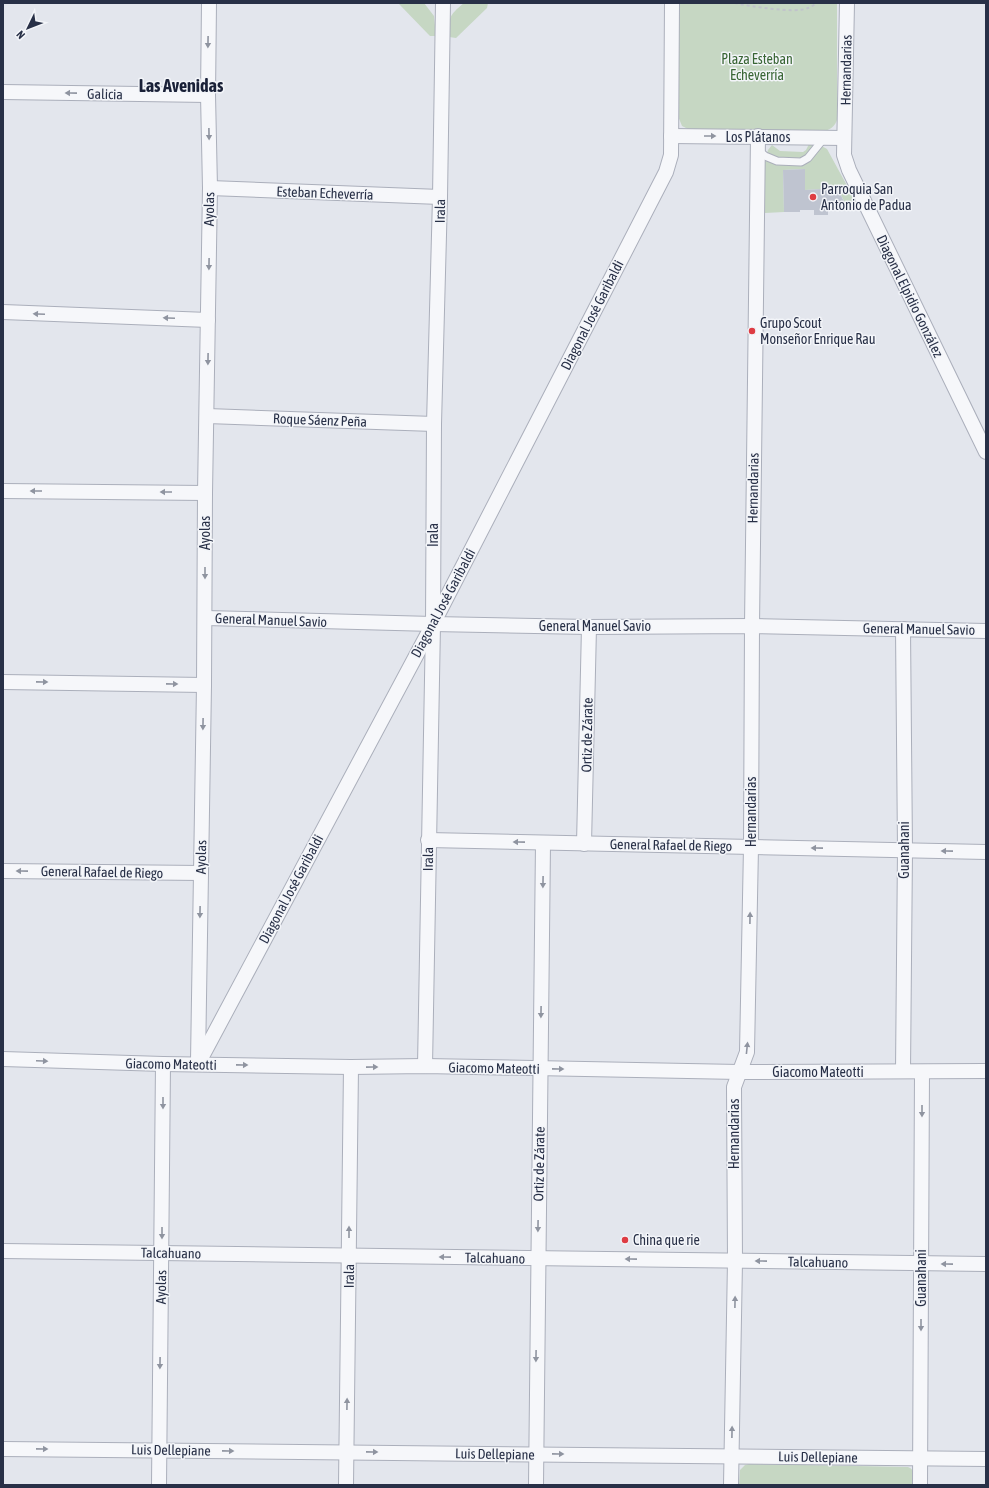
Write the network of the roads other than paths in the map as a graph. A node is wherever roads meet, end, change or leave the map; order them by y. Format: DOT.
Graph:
graph roads {
  1 [pos="209,3"];
  2 [pos="439,3"];
  3 [pos="448,3"];
  4 [pos="672,3"];
  5 [pos="847,3"];
  6 [pos="443,4"];
  7 [pos="3,92"];
  8 [pos="208,95"];
  9 [pos="671,136"];
  10 [pos="826,137"];
  11 [pos="844,138"];
  12 [pos="758,143"];
  13 [pos="210,188"];
  14 [pos="440,197"];
  15 [pos="3,312"];
  16 [pos="208,320"];
  17 [pos="207,416"];
  18 [pos="434,424"];
  19 [pos="986,452"];
  20 [pos="3,491"];
  21 [pos="205,493"];
  22 [pos="205,618"];
  23 [pos="433,624"];
  24 [pos="752,626"];
  25 [pos="589,627"];
  26 [pos="903,629"];
  27 [pos="986,631"];
  28 [pos="3,682"];
  29 [pos="204,685"];
  30 [pos="428,840"];
  31 [pos="543,843"];
  32 [pos="584,844"];
  33 [pos="751,847"];
  34 [pos="904,850"];
  35 [pos="986,852"];
  36 [pos="3,871"];
  37 [pos="200,873"];
  38 [pos="3,1059"];
  39 [pos="163,1064"];
  40 [pos="198,1064"];
  41 [pos="425,1066"];
  42 [pos="351,1067"];
  43 [pos="540,1069"];
  44 [pos="903,1071"];
  45 [pos="986,1071"];
  46 [pos="739,1072"];
  47 [pos="922,1072"];
  48 [pos="3,1251"];
  49 [pos="162,1253"];
  50 [pos="349,1256"];
  51 [pos="537,1258"];
  52 [pos="735,1261"];
  53 [pos="922,1264"];
  54 [pos="986,1264"];
  55 [pos="3,1449"];
  56 [pos="159,1450"];
  57 [pos="346,1452"];
  58 [pos="535,1454"];
  59 [pos="732,1456"];
  60 [pos="921,1458"];
  61 [pos="986,1459"];
  62 [pos="159,1485"];
  63 [pos="346,1485"];
  64 [pos="536,1485"];
  65 [pos="731,1485"];
  66 [pos="920,1485"];
  1 -- 8 [label="street, Ayolas, one-way"];
  2 -- 6 [label="street"];
  3 -- 6 [label="street"];
  4 -- 9 [label="street"];
  5 -- 11 [label="street, Hernandarias"];
  6 -- 14 [label="street, Irala"];
  8 -- 7 [label="street, Galicia, one-way"];
  8 -- 13 [label="street, Ayolas, one-way"];
  9 -- 12 [label="street, Los Plátanos, one-way"];
  9 -- 23 [label="street, Diagonal José Garibaldi"];
  10 -- 11 [label="street, Los Plátanos"];
  10 -- 12 [label="street, Los Plátanos"];
  10 -- 12 [label="lane"];
  11 -- 19 [label="street, Diagonal Elpidio González"];
  12 -- 24 [label="street, Hernandarias"];
  13 -- 14 [label="street, Esteban Echeverría"];
  13 -- 16 [label="street, Ayolas, one-way"];
  14 -- 18 [label="street, Irala"];
  16 -- 15 [label="street, one-way"];
  16 -- 17 [label="street, Ayolas, one-way"];
  17 -- 18 [label="street, Roque Sáenz Peña"];
  17 -- 21 [label="street, Ayolas"];
  18 -- 23 [label="street, Irala"];
  21 -- 20 [label="street, one-way"];
  21 -- 22 [label="street, Ayolas, one-way"];
  22 -- 23 [label="street, General Manuel Savio"];
  22 -- 29 [label="street, Ayolas"];
  23 -- 25 [label="street, General Manuel Savio"];
  23 -- 30 [label="street, Irala"];
  23 -- 40 [label="street, Diagonal José Garibaldi"];
  24 -- 25 [label="street, General Manuel Savio"];
  24 -- 26 [label="street, General Manuel Savio"];
  24 -- 33 [label="street, Hernandarias"];
  25 -- 32 [label="street, Ortiz de Zárate"];
  26 -- 27 [label="street, General Manuel Savio"];
  26 -- 34 [label="street, Guanahani"];
  28 -- 29 [label="street, one-way"];
  29 -- 37 [label="street, Ayolas, one-way"];
  31 -- 30 [label="street, General Rafael de Riego, one-way"];
  30 -- 41 [label="street, Irala"];
  31 -- 32 [label="street, General Rafael de Riego"];
  31 -- 43 [label="street, Ortiz de Zárate, one-way"];
  32 -- 33 [label="street, General Rafael de Riego"];
  34 -- 33 [label="street, General Rafael de Riego, one-way"];
  46 -- 33 [label="street, Hernandarias, one-way"];
  35 -- 34 [label="street, General Rafael de Riego, one-way"];
  34 -- 44 [label="street, Guanahani"];
  37 -- 36 [label="street, General Rafael de Riego, one-way"];
  37 -- 40 [label="street, Ayolas, one-way"];
  38 -- 39 [label="street, Giacomo Mateotti, one-way"];
  39 -- 40 [label="street, Giacomo Mateotti"];
  39 -- 49 [label="street, Ayolas, one-way"];
  40 -- 42 [label="street, Giacomo Mateotti, one-way"];
  42 -- 41 [label="street, Giacomo Mateotti, one-way"];
  41 -- 43 [label="street, Giacomo Mateotti"];
  50 -- 42 [label="street, Irala, one-way"];
  43 -- 46 [label="street, Giacomo Mateotti, one-way"];
  43 -- 51 [label="street, Ortiz de Zárate, one-way"];
  44 -- 46 [label="street, Giacomo Mateotti"];
  44 -- 47 [label="street, Giacomo Mateotti"];
  45 -- 47 [label="street, Giacomo Mateotti"];
  46 -- 52 [label="street, Hernandarias"];
  47 -- 53 [label="street, Guanahani, one-way"];
  48 -- 49 [label="street, Talcahuano"];
  49 -- 50 [label="street, Talcahuano"];
  49 -- 56 [label="street, Ayolas, one-way"];
  51 -- 50 [label="street, Talcahuano, one-way"];
  57 -- 50 [label="street, Irala, one-way"];
  52 -- 51 [label="street, Talcahuano, one-way"];
  51 -- 58 [label="street, Ortiz de Zárate, one-way"];
  53 -- 52 [label="street, Talcahuano, one-way"];
  59 -- 52 [label="street, Hernandarias, one-way"];
  54 -- 53 [label="street, Talcahuano, one-way"];
  53 -- 60 [label="street, Guanahani, one-way"];
  55 -- 56 [label="street, Luis Dellepiane, one-way"];
  56 -- 57 [label="street, Luis Dellepiane, one-way"];
  56 -- 62 [label="street, Ayolas"];
  57 -- 58 [label="street, Luis Dellepiane, one-way"];
  57 -- 63 [label="street, Irala"];
  58 -- 59 [label="street, Luis Dellepiane, one-way"];
  58 -- 64 [label="street, Ortiz de Zárate"];
  59 -- 60 [label="street, Luis Dellepiane"];
  59 -- 65 [label="street, Hernandarias"];
  60 -- 61 [label="street, Luis Dellepiane"];
  60 -- 66 [label="street, Guanahani"];
}
